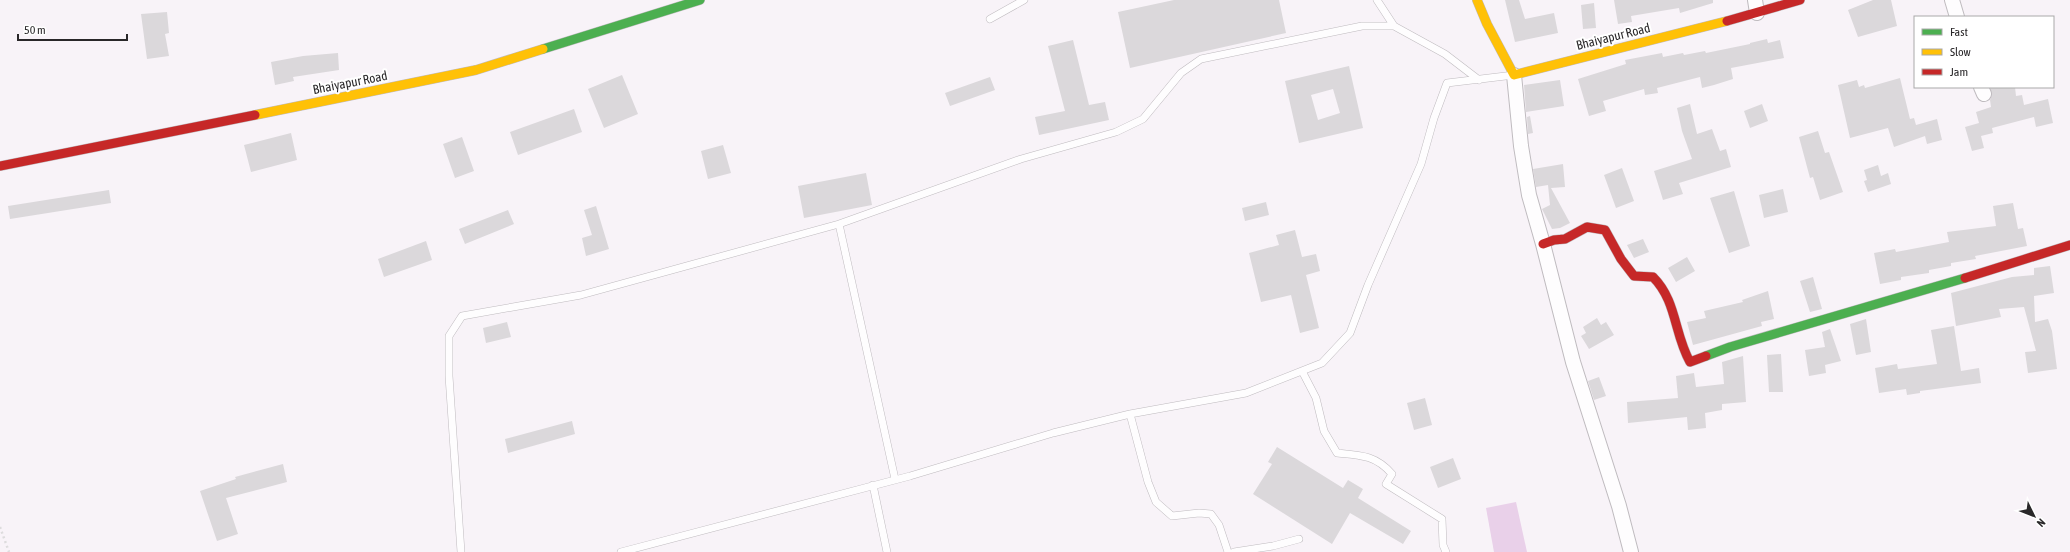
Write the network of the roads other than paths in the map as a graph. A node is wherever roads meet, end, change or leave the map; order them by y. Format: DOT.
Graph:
graph roads {
  1 [pos="700,0"];
  2 [pos="1024,0"];
  3 [pos="1377,0"];
  4 [pos="1477,0"];
  5 [pos="1800,0"];
  6 [pos="1952,0"];
  7 [pos="1756,6"];
  8 [pos="1957,16"];
  9 [pos="990,18"];
  10 [pos="1394,26"];
  11 [pos="1514,75"];
  12 [pos="1478,80"];
  13 [pos="0,166"];
  14 [pos="839,224"];
  15 [pos="1543,244"];
  16 [pos="2070,245"];
  17 [pos="1302,371"];
  18 [pos="1130,414"];
  19 [pos="895,479"];
  20 [pos="874,485"];
  21 [pos="1299,539"];
  22 [pos="461,552"];
  23 [pos="620,552"];
  24 [pos="887,552"];
  25 [pos="1228,552"];
  26 [pos="1234,552"];
  27 [pos="1446,552"];
  28 [pos="1631,552"];
  1 -- 13 [label="street, Bhaiyapur Road"];
  2 -- 9 [label="lane"];
  3 -- 10 [label="lane"];
  4 -- 11 [label="street"];
  5 -- 7 [label="street, Bhaiyapur Road"];
  6 -- 8 [label="street"];
  7 -- 11 [label="street, Bhaiyapur Road"];
  10 -- 12 [label="lane"];
  10 -- 14 [label="lane"];
  11 -- 12 [label="lane"];
  11 -- 15 [label="street"];
  12 -- 17 [label="lane"];
  14 -- 19 [label="lane"];
  14 -- 22 [label="lane"];
  15 -- 16 [label="street"];
  15 -- 28 [label="street"];
  17 -- 18 [label="lane"];
  17 -- 27 [label="lane"];
  18 -- 19 [label="lane"];
  18 -- 25 [label="lane"];
  19 -- 20 [label="lane"];
  20 -- 23 [label="lane"];
  20 -- 24 [label="lane"];
  21 -- 26 [label="lane"];
}
